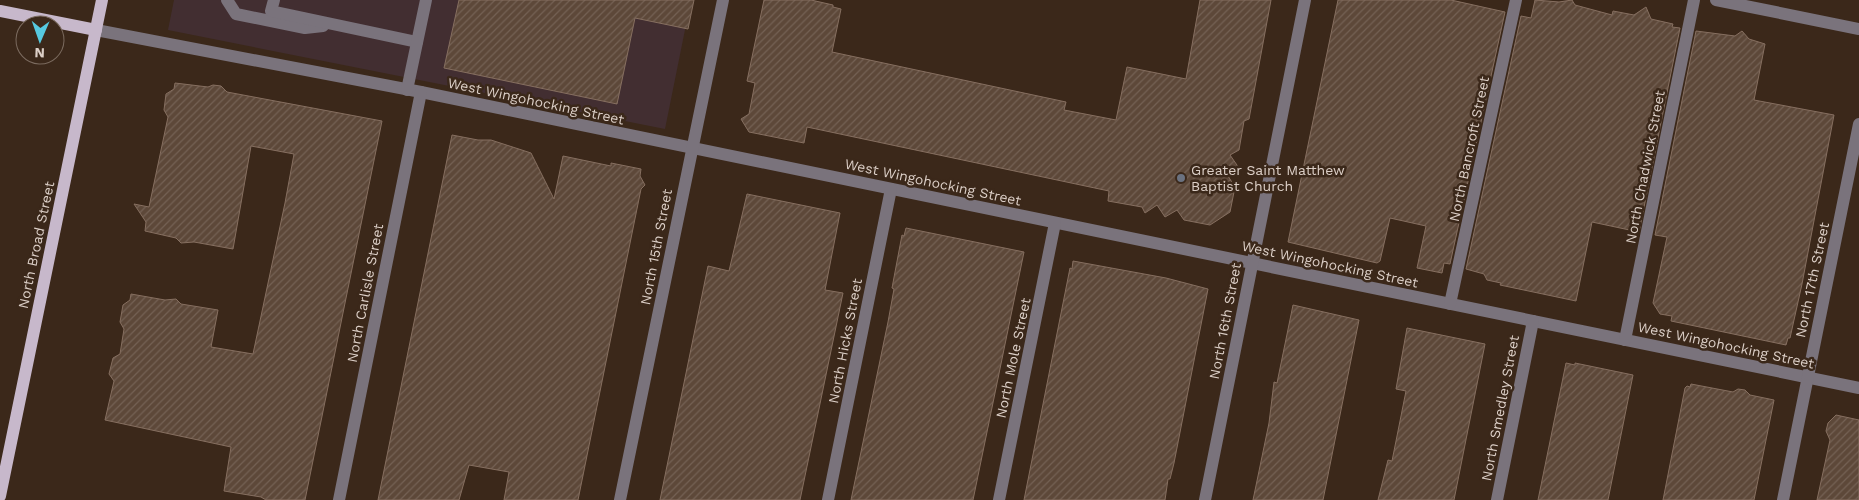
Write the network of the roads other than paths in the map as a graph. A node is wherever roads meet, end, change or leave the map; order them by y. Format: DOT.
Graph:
graph roads {
  1 [pos="102,0"];
  2 [pos="227,0"];
  3 [pos="426,0"];
  4 [pos="723,0"];
  5 [pos="1305,0"];
  6 [pos="1516,0"];
  7 [pos="1694,0"];
  8 [pos="1716,0"];
  9 [pos="273,6"];
  10 [pos="0,11"];
  11 [pos="333,24"];
  12 [pos="1859,29"];
  13 [pos="96,30"];
  14 [pos="417,42"];
  15 [pos="407,90"];
  16 [pos="421,92"];
  17 [pos="1859,124"];
  18 [pos="691,148"];
  19 [pos="891,189"];
  20 [pos="1056,223"];
  21 [pos="1252,263"];
  22 [pos="1450,304"];
  23 [pos="1533,321"];
  24 [pos="1625,340"];
  25 [pos="1807,377"];
  26 [pos="1859,388"];
  27 [pos="0,496"];
  28 [pos="339,500"];
  29 [pos="620,500"];
  30 [pos="828,500"];
  31 [pos="999,500"];
  32 [pos="1205,500"];
  33 [pos="1497,500"];
  34 [pos="1783,500"];
  1 -- 13 [label="main road, North Broad Street"];
  2 -- 11 [label="street"];
  3 -- 14 [label="street"];
  4 -- 18 [label="street, North 15th Street"];
  5 -- 21 [label="street, North 16th Street"];
  6 -- 22 [label="street, North Bancroft Street"];
  7 -- 24 [label="street, North Chadwick Street"];
  8 -- 12 [label="street"];
  9 -- 11 [label="street"];
  10 -- 13 [label="main road, West Wingohocking Street"];
  11 -- 14 [label="street"];
  13 -- 15 [label="street, West Wingohocking Street"];
  13 -- 27 [label="main road, North Broad Street"];
  14 -- 15 [label="street"];
  15 -- 16 [label="street, West Wingohocking Street"];
  16 -- 18 [label="street, West Wingohocking Street"];
  16 -- 28 [label="street, North Carlisle Street"];
  17 -- 25 [label="street, North 17th Street"];
  18 -- 19 [label="street, West Wingohocking Street"];
  18 -- 29 [label="street, North 15th Street"];
  19 -- 20 [label="street, West Wingohocking Street"];
  19 -- 30 [label="street, North Hicks Street"];
  20 -- 21 [label="street, West Wingohocking Street"];
  20 -- 31 [label="street, North Mole Street"];
  21 -- 22 [label="street, West Wingohocking Street"];
  21 -- 32 [label="street, North 16th Street"];
  22 -- 23 [label="street, West Wingohocking Street"];
  23 -- 24 [label="street, West Wingohocking Street"];
  23 -- 33 [label="street, North Smedley Street"];
  24 -- 25 [label="street, West Wingohocking Street"];
  25 -- 26 [label="street, West Wingohocking Street"];
  25 -- 34 [label="street, North 17th Street"];
}
